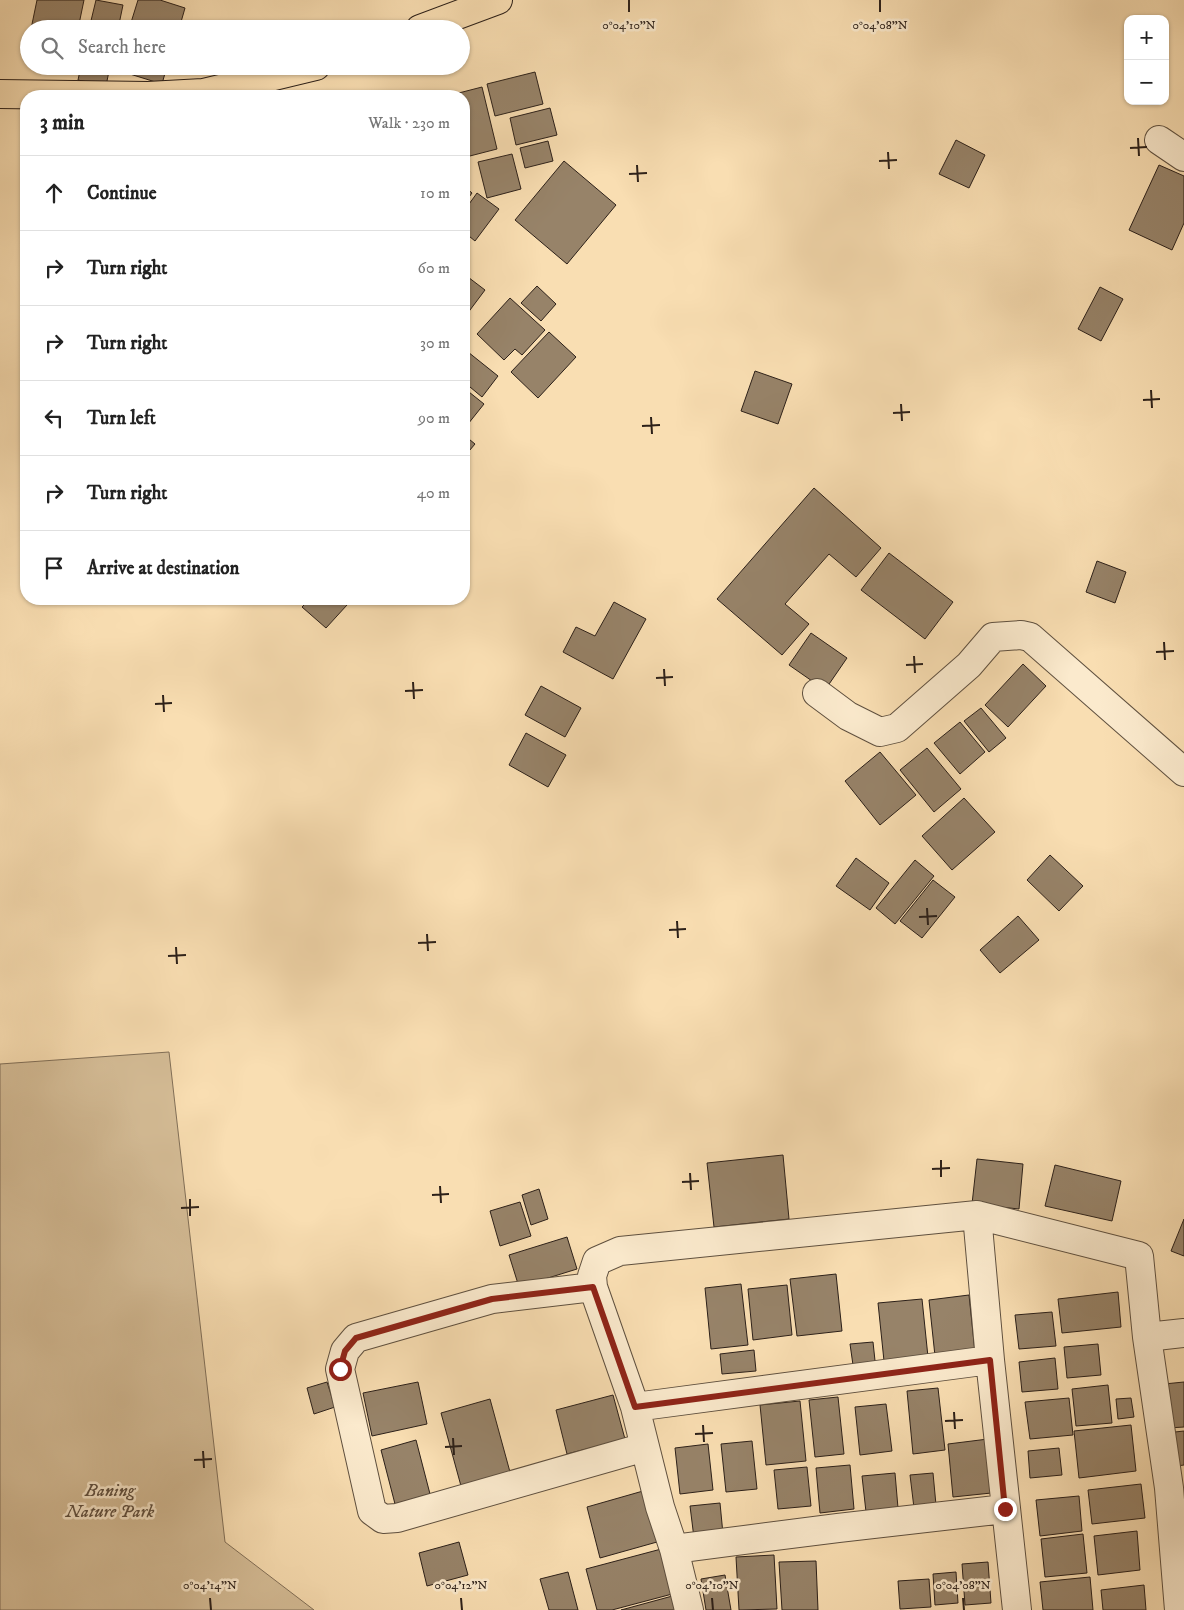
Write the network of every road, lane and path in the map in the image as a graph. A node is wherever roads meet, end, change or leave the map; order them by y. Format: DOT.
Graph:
graph roads {
  1 [pos="498,0"];
  2 [pos="444,20"];
  3 [pos="277,75"];
  4 [pos="212,90"];
  5 [pos="0,94"];
  6 [pos="20,94"];
  7 [pos="1159,140"];
  8 [pos="1184,157"];
  9 [pos="817,693"];
  10 [pos="1184,772"];
  11 [pos="977,1215"];
  12 [pos="593,1287"];
  13 [pos="1184,1333"];
  14 [pos="1147,1337"];
  15 [pos="990,1360"];
  16 [pos="635,1407"];
  17 [pos="645,1447"];
  18 [pos="1176,1488"];
  19 [pos="1005,1509"];
  20 [pos="674,1549"];
  21 [pos="689,1610"];
  22 [pos="1017,1610"];
  23 [pos="1179,1610"];
  1 -- 2 [label="highway"];
  3 -- 4 [label="highway"];
  5 -- 6 [label="highway"];
  7 -- 8 [label="street"];
  9 -- 10 [label="street"];
  11 -- 12 [label="street"];
  11 -- 14 [label="street"];
  11 -- 15 [label="street"];
  12 -- 16 [label="street"];
  12 -- 17 [label="street"];
  13 -- 14 [label="street"];
  14 -- 18 [label="street"];
  15 -- 16 [label="street"];
  15 -- 19 [label="street"];
  16 -- 17 [label="street"];
  17 -- 20 [label="street"];
  18 -- 23 [label="street"];
  19 -- 20 [label="street"];
  19 -- 22 [label="street"];
  20 -- 21 [label="street"];
}
